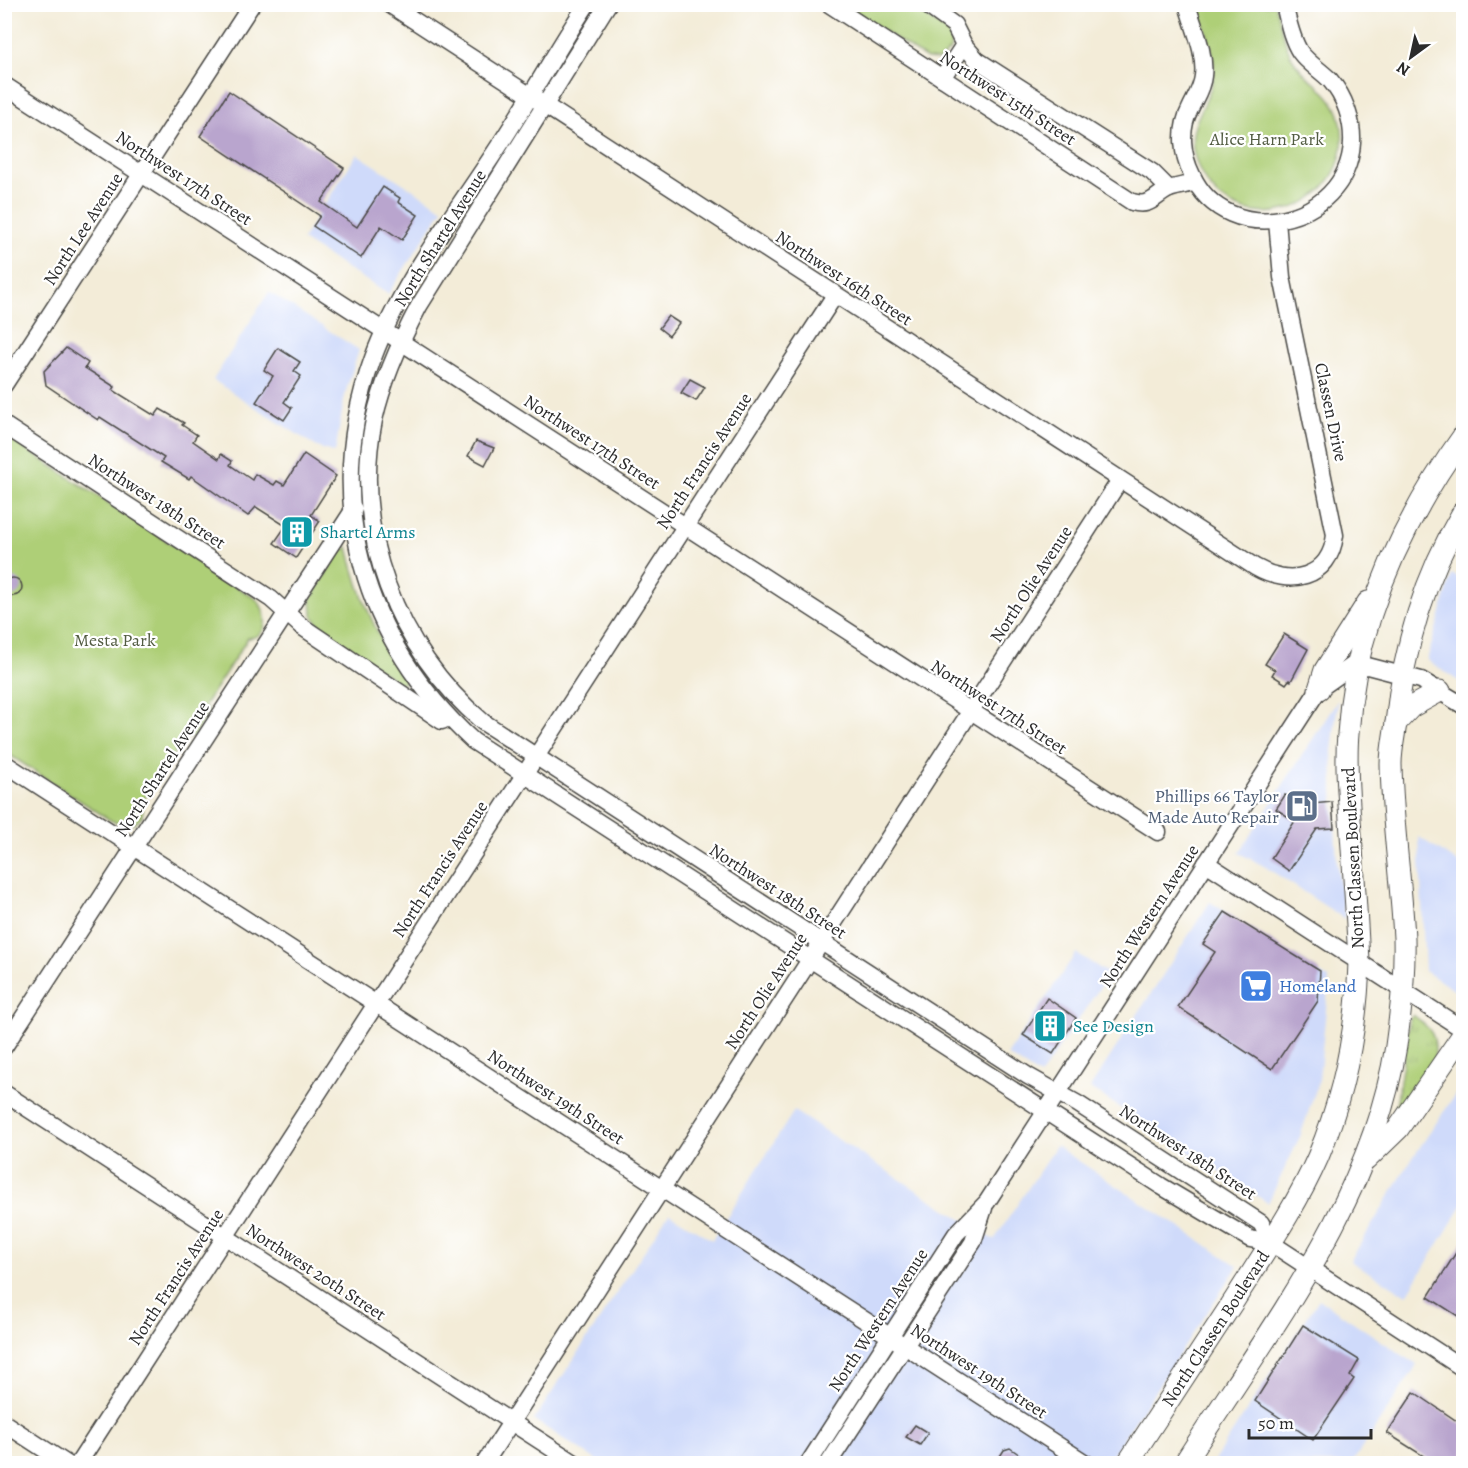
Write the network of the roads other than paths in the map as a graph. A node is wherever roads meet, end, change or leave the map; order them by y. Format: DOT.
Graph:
graph roads {
  1 [pos="252,4"];
  2 [pos="389,4"];
  3 [pos="587,4"];
  4 [pos="608,4"];
  5 [pos="829,4"];
  6 [pos="925,4"];
  7 [pos="1187,4"];
  8 [pos="1284,4"];
  9 [pos="964,45"];
  10 [pos="942,78"];
  11 [pos="4,85"];
  12 [pos="530,96"];
  13 [pos="546,107"];
  14 [pos="142,174"];
  15 [pos="1195,182"];
  16 [pos="1169,189"];
  17 [pos="1277,221"];
  18 [pos="835,295"];
  19 [pos="385,331"];
  20 [pos="401,342"];
  21 [pos="4,385"];
  22 [pos="4,425"];
  23 [pos="1464,435"];
  24 [pos="1120,480"];
  25 [pos="368,488"];
  26 [pos="1464,510"];
  27 [pos="352,512"];
  28 [pos="685,526"];
  29 [pos="1282,578"];
  30 [pos="1384,580"];
  31 [pos="287,612"];
  32 [pos="1356,663"];
  33 [pos="1401,675"];
  34 [pos="1319,689"];
  35 [pos="1440,691"];
  36 [pos="1464,706"];
  37 [pos="971,712"];
  38 [pos="1396,723"];
  39 [pos="473,741"];
  40 [pos="536,757"];
  41 [pos="4,762"];
  42 [pos="525,773"];
  43 [pos="1158,832"];
  44 [pos="135,847"];
  45 [pos="1206,863"];
  46 [pos="821,943"];
  47 [pos="812,958"];
  48 [pos="1359,962"];
  49 [pos="1402,990"];
  50 [pos="377,1004"];
  51 [pos="1464,1031"];
  52 [pos="4,1047"];
  53 [pos="1058,1092"];
  54 [pos="4,1093"];
  55 [pos="1046,1110"];
  56 [pos="1150,1149"];
  57 [pos="1363,1162"];
  58 [pos="1136,1170"];
  59 [pos="662,1188"];
  60 [pos="987,1202"];
  61 [pos="226,1237"];
  62 [pos="1271,1243"];
  63 [pos="1309,1268"];
  64 [pos="890,1337"];
  65 [pos="905,1346"];
  66 [pos="1464,1369"];
  67 [pos="512,1422"];
  68 [pos="4,1423"];
  69 [pos="67,1464"];
  70 [pos="78,1464"];
  71 [pos="484,1464"];
  72 [pos="576,1464"];
  73 [pos="808,1464"];
  74 [pos="828,1464"];
  75 [pos="1087,1464"];
  76 [pos="1127,1464"];
  77 [pos="1184,1464"];
  1 -- 14 [label="street, North Lee Avenue"];
  2 -- 12 [label="street, Northwest 16th Street"];
  3 -- 12 [label="street, North Shartel Avenue"];
  4 -- 13 [label="street, North Shartel Avenue"];
  5 -- 10 [label="street, Northwest 15th Street"];
  6 -- 9 [label="street, Northwest 15th Street"];
  7 -- 15 [label="street"];
  8 -- 17 [label="street"];
  9 -- 10 [label="street"];
  9 -- 16 [label="street, Northwest 15th Street"];
  10 -- 16 [label="street, Northwest 15th Street"];
  11 -- 14 [label="street, Northwest 17th Street"];
  12 -- 13 [label="street, Northwest 16th Street"];
  12 -- 19 [label="street, North Shartel Avenue"];
  13 -- 18 [label="street, Northwest 16th Street"];
  13 -- 20 [label="street, North Shartel Avenue"];
  14 -- 19 [label="street, Northwest 17th Street"];
  14 -- 21 [label="street, North Lee Avenue"];
  15 -- 16 [label="street, Northwest 15th Street"];
  15 -- 17 [label="street"];
  17 -- 29 [label="street, Classen Drive"];
  18 -- 24 [label="street, Northwest 16th Street"];
  18 -- 28 [label="street, North Francis Avenue"];
  19 -- 20 [label="street, Northwest 17th Street"];
  19 -- 27 [label="street, North Shartel Avenue"];
  20 -- 25 [label="street, North Shartel Avenue"];
  20 -- 28 [label="street, Northwest 17th Street"];
  22 -- 31 [label="street, Northwest 18th Street"];
  23 -- 30 [label="main road, North Classen Boulevard"];
  24 -- 29 [label="street, Northwest 16th Street"];
  24 -- 37 [label="street, North Olie Avenue"];
  25 -- 27 [label="street, North Shartel Avenue"];
  25 -- 40 [label="street, Northwest 18th Street"];
  26 -- 33 [label="main road"];
  27 -- 31 [label="street, North Shartel Avenue"];
  27 -- 39 [label="street, Northwest 18th Street"];
  28 -- 37 [label="street, Northwest 17th Street"];
  28 -- 40 [label="street, North Francis Avenue"];
  30 -- 32 [label="main road, North Classen Boulevard"];
  30 -- 34 [label="main road"];
  31 -- 39 [label="street, Northwest 18th Street"];
  31 -- 44 [label="street, North Shartel Avenue"];
  32 -- 33 [label="street"];
  32 -- 34 [label="street, North Western Avenue"];
  32 -- 48 [label="main road, North Classen Boulevard"];
  33 -- 35 [label="street"];
  33 -- 38 [label="main road"];
  34 -- 45 [label="street, North Western Avenue"];
  35 -- 36 [label="street"];
  35 -- 38 [label="main road"];
  37 -- 43 [label="street, Northwest 17th Street"];
  37 -- 46 [label="street, North Olie Avenue"];
  38 -- 49 [label="main road"];
  39 -- 42 [label="street, Northwest 18th Street"];
  40 -- 42 [label="street, North Francis Avenue"];
  40 -- 46 [label="street, Northwest 18th Street"];
  41 -- 44 [label="street, Northwest 19th Street"];
  42 -- 47 [label="street, Northwest 18th Street"];
  42 -- 50 [label="street, North Francis Avenue"];
  44 -- 50 [label="street, Northwest 19th Street"];
  44 -- 52 [label="street, North Shartel Avenue"];
  45 -- 48 [label="street"];
  45 -- 53 [label="street, North Western Avenue"];
  46 -- 47 [label="street, North Olie Avenue"];
  46 -- 53 [label="street, Northwest 18th Street"];
  47 -- 55 [label="street, Northwest 18th Street"];
  47 -- 59 [label="street, North Olie Avenue"];
  48 -- 49 [label="street"];
  48 -- 62 [label="main road, North Classen Boulevard"];
  49 -- 51 [label="street"];
  49 -- 57 [label="main road"];
  50 -- 59 [label="street, Northwest 19th Street"];
  50 -- 61 [label="street, North Francis Avenue"];
  51 -- 57 [label="main road"];
  53 -- 55 [label="street, North Western Avenue"];
  53 -- 56 [label="street, Northwest 18th Street"];
  54 -- 61 [label="street, Northwest 20th Street"];
  55 -- 58 [label="street, Northwest 18th Street"];
  55 -- 60 [label="street, North Western Avenue"];
  56 -- 58 [label="street"];
  56 -- 62 [label="street, Northwest 18th Street"];
  57 -- 63 [label="main road"];
  58 -- 62 [label="street, Northwest 18th Street"];
  59 -- 64 [label="street, Northwest 19th Street"];
  59 -- 67 [label="street, North Olie Avenue"];
  60 -- 64 [label="street, North Western Avenue"];
  60 -- 65 [label="street, North Western Avenue"];
  61 -- 67 [label="street, Northwest 20th Street"];
  61 -- 70 [label="street, North Francis Avenue"];
  62 -- 63 [label="street, Northwest 18th Street"];
  62 -- 76 [label="main road, North Classen Boulevard"];
  63 -- 66 [label="street, Northwest 18th Street"];
  63 -- 77 [label="main road"];
  64 -- 65 [label="street, Northwest 19th Street"];
  64 -- 73 [label="street, North Western Avenue"];
  65 -- 74 [label="street, North Western Avenue"];
  65 -- 75 [label="street, Northwest 19th Street"];
  67 -- 71 [label="street, North Olie Avenue"];
  67 -- 72 [label="street, Northwest 20th Street"];
  68 -- 69 [label="street"];
}
